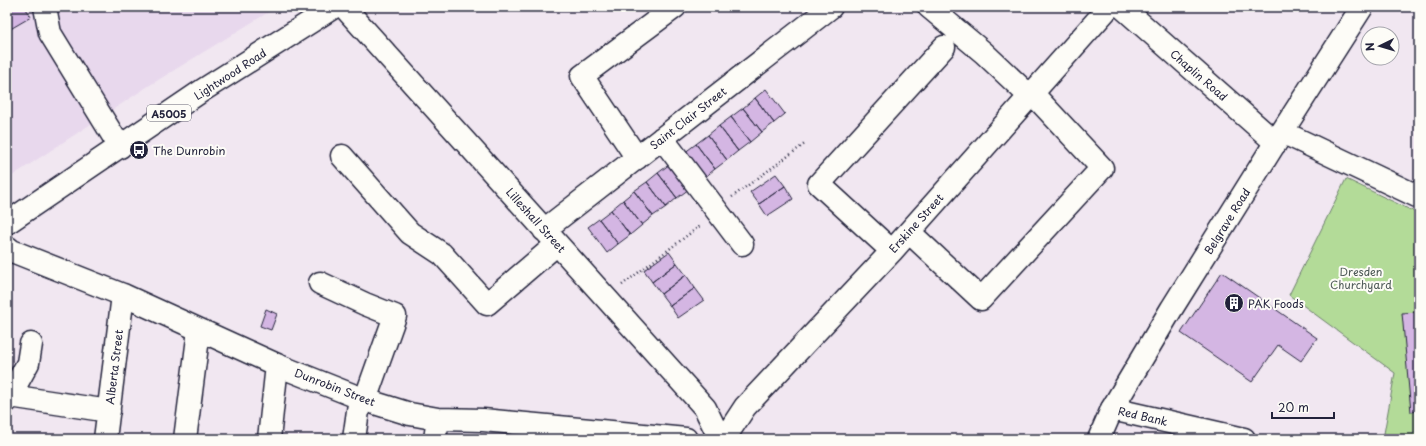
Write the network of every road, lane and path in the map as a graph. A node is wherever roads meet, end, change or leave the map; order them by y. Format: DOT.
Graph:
graph roads {
  1 [pos="45,7"];
  2 [pos="334,7"];
  3 [pos="675,7"];
  4 [pos="831,7"];
  5 [pos="929,7"];
  6 [pos="1109,7"];
  7 [pos="1122,7"];
  8 [pos="1362,7"];
  9 [pos="944,47"];
  10 [pos="1032,93"];
  11 [pos="662,138"];
  12 [pos="1279,138"];
  13 [pos="806,143"];
  14 [pos="120,147"];
  15 [pos="342,156"];
  16 [pos="636,158"];
  17 [pos="1419,197"];
  18 [pos="717,211"];
  19 [pos="7,223"];
  20 [pos="909,232"];
  21 [pos="551,237"];
  22 [pos="742,244"];
  23 [pos="7,247"];
  24 [pos="892,251"];
  25 [pos="320,283"];
  26 [pos="123,295"];
  27 [pos="605,298"];
  28 [pos="199,330"];
  29 [pos="31,344"];
  30 [pos="278,365"];
  31 [pos="9,399"];
  32 [pos="362,399"];
  33 [pos="1112,409"];
  34 [pos="108,411"];
  35 [pos="436,429"];
  36 [pos="1236,438"];
  37 [pos="105,439"];
  38 [pos="185,439"];
  39 [pos="268,439"];
  40 [pos="354,439"];
  41 [pos="686,439"];
  42 [pos="720,439"];
  43 [pos="724,439"];
  44 [pos="1099,439"];
  1 -- 14 [label="street"];
  2 -- 14 [label="street, Lightwood Road / A5005"];
  2 -- 21 [label="street, Lilleshall Street"];
  3 -- 16 [label="street"];
  4 -- 11 [label="street, Saint Clair Street"];
  5 -- 10 [label="street"];
  6 -- 10 [label="street, Erskine Street"];
  7 -- 12 [label="street, Chaplin Road"];
  8 -- 12 [label="street, Belgrave Road"];
  9 -- 24 [label="street"];
  10 -- 20 [label="street, Erskine Street"];
  10 -- 20 [label="street"];
  11 -- 16 [label="street, Saint Clair Street"];
  11 -- 18 [label="street"];
  12 -- 17 [label="street, Chaplin Road"];
  12 -- 33 [label="street, Belgrave Road"];
  13 -- 18 [label="path"];
  14 -- 19 [label="street, Lightwood Road / A5005"];
  15 -- 21 [label="street, Saint Clair Street"];
  16 -- 21 [label="street, Saint Clair Street"];
  18 -- 22 [label="street"];
  18 -- 27 [label="path"];
  20 -- 24 [label="street, Erskine Street"];
  21 -- 27 [label="street, Lilleshall Street"];
  23 -- 26 [label="street, Dunrobin Street"];
  24 -- 43 [label="street, Erskine Street"];
  25 -- 32 [label="street"];
  26 -- 28 [label="street, Dunrobin Street"];
  26 -- 34 [label="street, Alberta Street"];
  27 -- 42 [label="street, Lilleshall Street"];
  28 -- 30 [label="street, Dunrobin Street"];
  28 -- 38 [label="street"];
  29 -- 31 [label="street"];
  30 -- 32 [label="street, Dunrobin Street"];
  30 -- 39 [label="street"];
  31 -- 34 [label="street"];
  32 -- 35 [label="street, Dunrobin Street"];
  32 -- 40 [label="street"];
  33 -- 36 [label="street, Red Bank"];
  33 -- 44 [label="street, Belgrave Road"];
  34 -- 37 [label="street, Alberta Street"];
  35 -- 41 [label="street, Dunrobin Street"];
}
